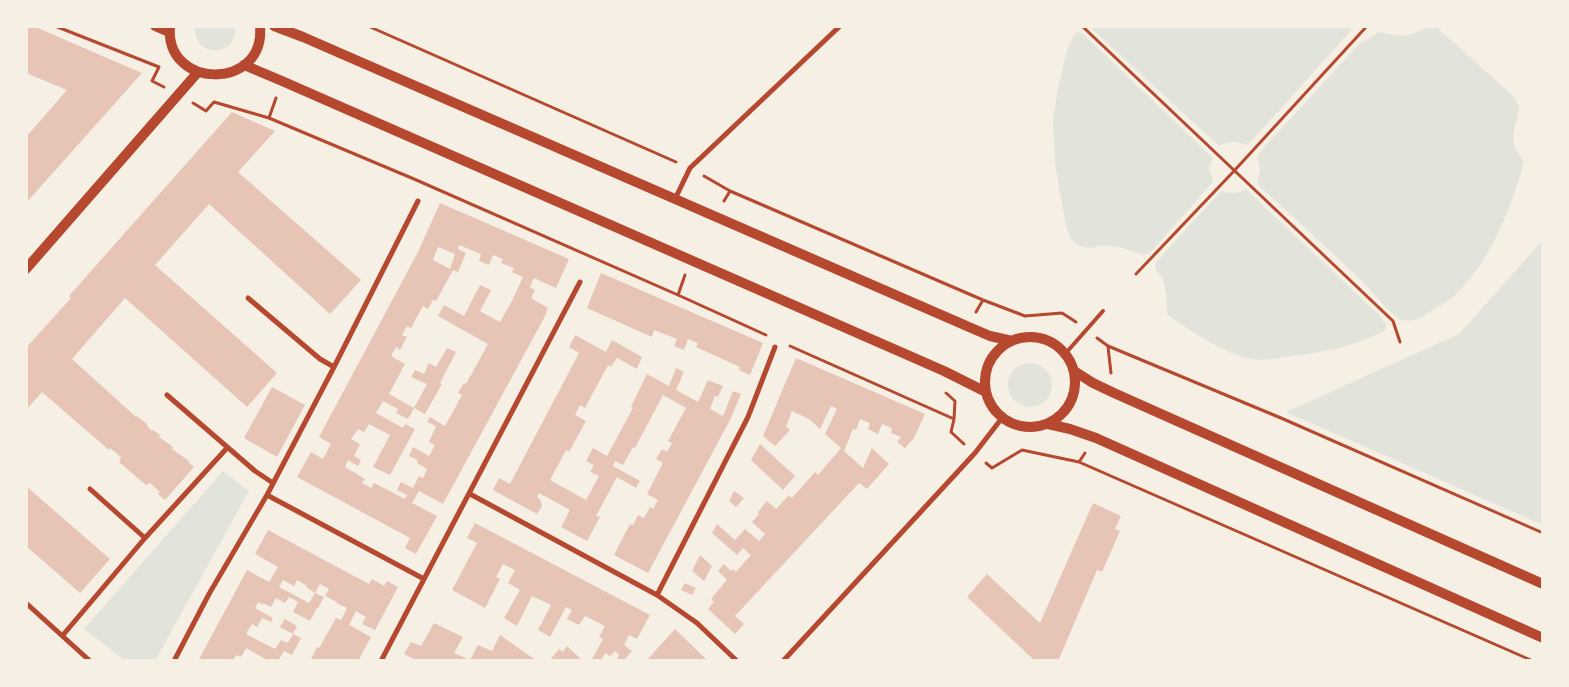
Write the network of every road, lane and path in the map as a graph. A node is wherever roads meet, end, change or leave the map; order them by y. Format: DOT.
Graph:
graph roads {
  1 [pos="156,26"];
  2 [pos="260,26"];
  3 [pos="274,26"];
  4 [pos="368,26"];
  5 [pos="840,26"];
  6 [pos="1082,26"];
  7 [pos="1366,26"];
  8 [pos="170,29"];
  9 [pos="244,66"];
  10 [pos="198,72"];
  11 [pos="269,118"];
  12 [pos="690,168"];
  13 [pos="1234,171"];
  14 [pos="730,191"];
  15 [pos="675,200"];
  16 [pos="418,201"];
  17 [pos="714,218"];
  18 [pos="690,261"];
  19 [pos="26,269"];
  20 [pos="1136,274"];
  21 [pos="580,282"];
  22 [pos="678,295"];
  23 [pos="248,298"];
  24 [pos="983,300"];
  25 [pos="1104,310"];
  26 [pos="969,327"];
  27 [pos="1087,330"];
  28 [pos="767,335"];
  29 [pos="1012,341"];
  30 [pos="1400,342"];
  31 [pos="785,343"];
  32 [pos="775,347"];
  33 [pos="1065,354"];
  34 [pos="334,367"];
  35 [pos="944,371"];
  36 [pos="1074,371"];
  37 [pos="986,392"];
  38 [pos="167,395"];
  39 [pos="1002,418"];
  40 [pos="954,419"];
  41 [pos="1048,424"];
  42 [pos="1096,438"];
  43 [pos="227,448"];
  44 [pos="975,453"];
  45 [pos="1079,462"];
  46 [pos="273,483"];
  47 [pos="90,488"];
  48 [pos="470,494"];
  49 [pos="267,495"];
  50 [pos="1543,533"];
  51 [pos="145,538"];
  52 [pos="424,579"];
  53 [pos="1543,584"];
  54 [pos="658,595"];
  55 [pos="26,603"];
  56 [pos="63,635"];
  57 [pos="1543,638"];
  58 [pos="90,661"];
  59 [pos="174,661"];
  60 [pos="381,661"];
  61 [pos="737,661"];
  62 [pos="783,661"];
  63 [pos="1533,661"];
  1 -- 8 [label="main road"];
  2 -- 9 [label="main road"];
  3 -- 15 [label="main road"];
  4 -- 12 [label="path"];
  5 -- 12 [label="street"];
  6 -- 13 [label="path"];
  7 -- 13 [label="path"];
  8 -- 10 [label="main road"];
  9 -- 10 [label="main road"];
  9 -- 18 [label="main road"];
  10 -- 19 [label="main road"];
  11 -- 22 [label="path"];
  12 -- 14 [label="path"];
  12 -- 15 [label="street"];
  13 -- 20 [label="path"];
  13 -- 30 [label="path"];
  14 -- 17 [label="path"];
  14 -- 24 [label="path"];
  15 -- 17 [label="main road"];
  16 -- 34 [label="street"];
  17 -- 26 [label="main road"];
  18 -- 22 [label="path"];
  18 -- 35 [label="main road"];
  21 -- 48 [label="street"];
  22 -- 28 [label="path"];
  23 -- 34 [label="street"];
  24 -- 26 [label="path"];
  24 -- 27 [label="path"];
  25 -- 27 [label="lane"];
  26 -- 29 [label="main road"];
  27 -- 33 [label="lane"];
  27 -- 50 [label="path"];
  29 -- 33 [label="main road"];
  29 -- 37 [label="main road"];
  31 -- 40 [label="path"];
  32 -- 54 [label="street"];
  33 -- 36 [label="main road"];
  34 -- 46 [label="street"];
  35 -- 37 [label="main road"];
  35 -- 40 [label="path"];
  36 -- 41 [label="main road"];
  36 -- 53 [label="main road"];
  37 -- 39 [label="main road"];
  38 -- 43 [label="street"];
  39 -- 41 [label="main road"];
  39 -- 44 [label="street"];
  40 -- 44 [label="path"];
  41 -- 42 [label="main road"];
  42 -- 45 [label="path"];
  42 -- 57 [label="main road"];
  43 -- 46 [label="street"];
  43 -- 51 [label="street"];
  44 -- 45 [label="path"];
  44 -- 62 [label="street"];
  45 -- 63 [label="path"];
  46 -- 49 [label="street"];
  47 -- 51 [label="street"];
  48 -- 52 [label="street"];
  48 -- 54 [label="street"];
  49 -- 52 [label="street"];
  49 -- 59 [label="street"];
  51 -- 56 [label="street"];
  52 -- 60 [label="street"];
  54 -- 61 [label="street"];
  55 -- 56 [label="street"];
  56 -- 58 [label="street"];
}
